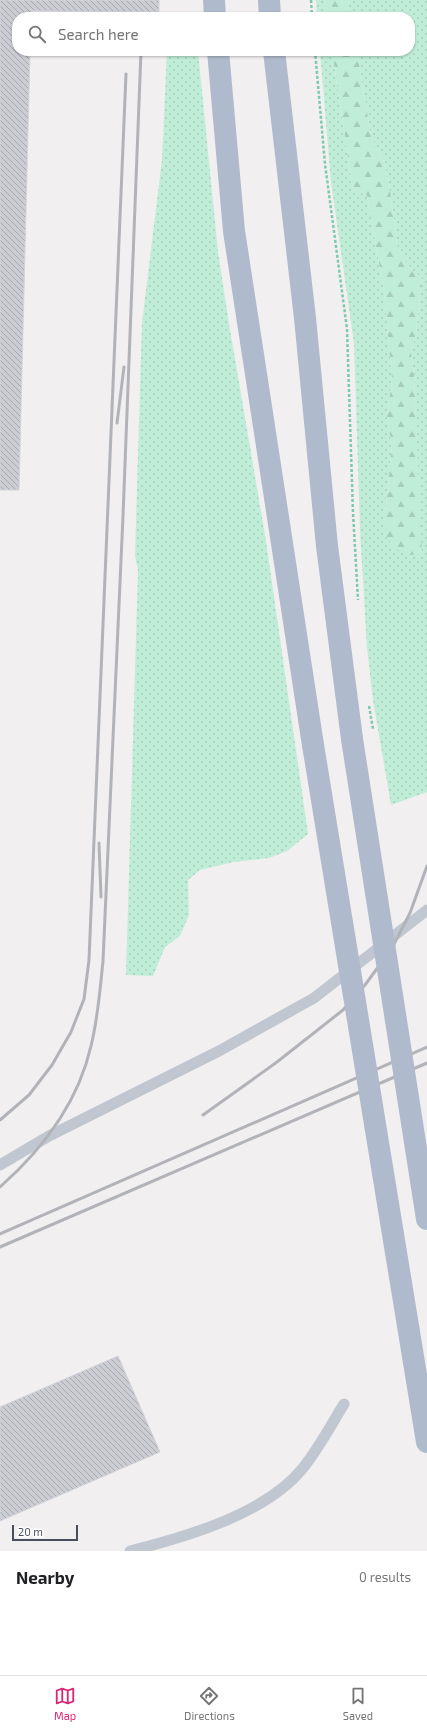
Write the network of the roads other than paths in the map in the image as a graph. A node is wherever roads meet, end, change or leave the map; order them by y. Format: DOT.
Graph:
graph roads {
  1 [pos="214,0"];
  2 [pos="269,0"];
  3 [pos="215,12"];
  4 [pos="270,12"];
  5 [pos="218,56"];
  6 [pos="275,56"];
  7 [pos="427,910"];
  8 [pos="0,1165"];
  9 [pos="427,1219"];
  10 [pos="344,1404"];
  11 [pos="427,1442"];
  12 [pos="130,1551"];
  1 -- 3 [label="main road"];
  2 -- 4 [label="main road"];
  5 -- 11 [label="main road, bridge"];
  6 -- 9 [label="main road, bridge"];
  7 -- 8 [label="lane"];
  10 -- 12 [label="lane"];
}
